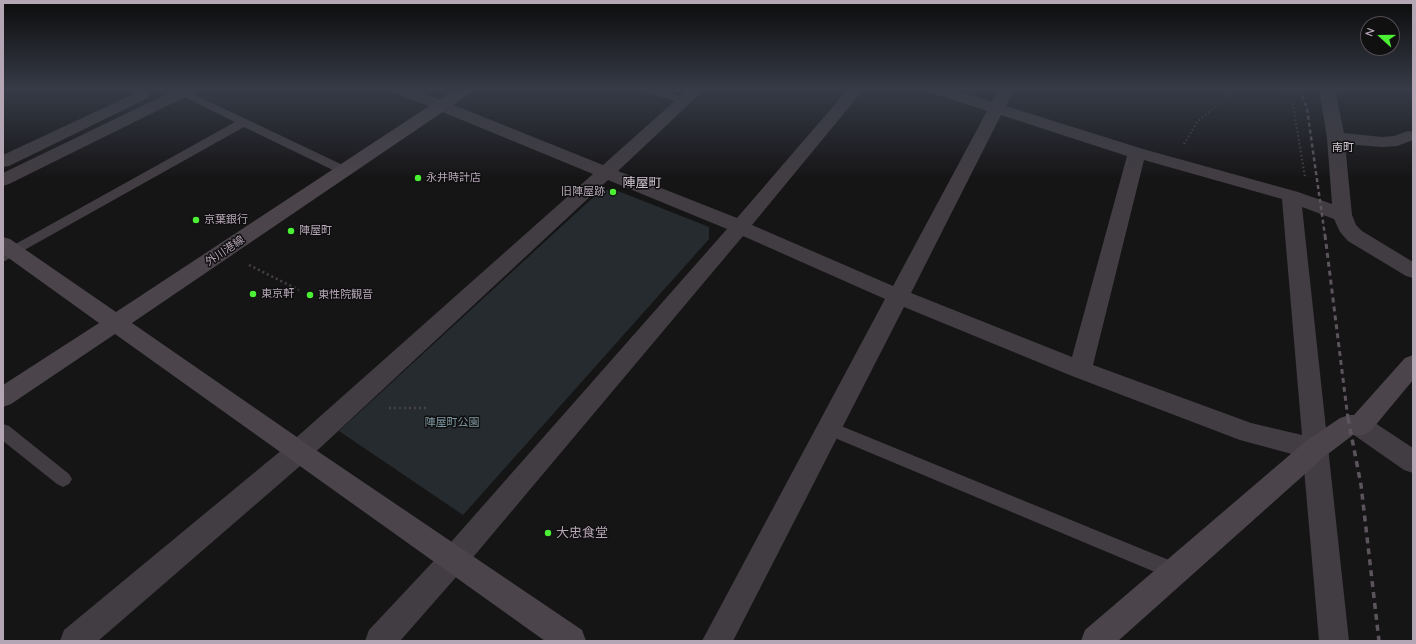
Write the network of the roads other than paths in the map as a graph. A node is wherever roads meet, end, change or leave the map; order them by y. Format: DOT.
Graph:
graph roads {
  1 [pos="92,119"];
  2 [pos="128,119"];
  3 [pos="238,119"];
  4 [pos="422,119"];
  5 [pos="473,119"];
  6 [pos="663,119"];
  7 [pos="831,119"];
  8 [pos="991,119"];
  9 [pos="1054,119"];
  10 [pos="1333,119"];
  11 [pos="244,122"];
  12 [pos="1408,136"];
  13 [pos="1336,138"];
  14 [pos="1137,153"];
  15 [pos="3,162"];
  16 [pos="345,171"];
  17 [pos="604,172"];
  18 [pos="3,180"];
  19 [pos="1297,199"];
  20 [pos="1342,215"];
  21 [pos="740,227"];
  22 [pos="7,251"];
  23 [pos="1413,271"];
  24 [pos="897,296"];
  25 [pos="116,323"];
  26 [pos="1413,364"];
  27 [pos="1080,370"];
  28 [pos="3,397"];
  29 [pos="1360,426"];
  30 [pos="829,428"];
  31 [pos="3,431"];
  32 [pos="1315,449"];
  33 [pos="298,452"];
  34 [pos="1413,462"];
  35 [pos="63,479"];
  36 [pos="454,560"];
  37 [pos="1174,571"];
  38 [pos="75,641"];
  39 [pos="380,641"];
  40 [pos="571,641"];
  41 [pos="717,641"];
  42 [pos="1096,641"];
  43 [pos="1334,641"];
  1 -- 15 [label="street"];
  2 -- 18 [label="street"];
  3 -- 11 [label="lane"];
  4 -- 16 [label="street, 外川港線"];
  5 -- 17 [label="street"];
  6 -- 17 [label="street"];
  7 -- 21 [label="street"];
  8 -- 24 [label="street"];
  9 -- 14 [label="street"];
  10 -- 13 [label="street"];
  11 -- 16 [label="lane"];
  11 -- 22 [label="lane"];
  12 -- 13 [label="street"];
  13 -- 20 [label="street"];
  14 -- 19 [label="street"];
  14 -- 27 [label="street"];
  16 -- 25 [label="street, 外川港線"];
  17 -- 21 [label="street"];
  17 -- 33 [label="street"];
  19 -- 20 [label="street"];
  19 -- 32 [label="street"];
  20 -- 23 [label="street"];
  21 -- 24 [label="street"];
  21 -- 36 [label="street"];
  22 -- 25 [label="street"];
  24 -- 27 [label="street"];
  24 -- 30 [label="street"];
  25 -- 28 [label="street, 外川港線"];
  25 -- 33 [label="street"];
  26 -- 29 [label="street"];
  27 -- 32 [label="street"];
  29 -- 32 [label="street"];
  29 -- 34 [label="street"];
  30 -- 37 [label="lane"];
  30 -- 41 [label="street"];
  31 -- 35 [label="lane"];
  32 -- 37 [label="street"];
  32 -- 43 [label="street"];
  33 -- 36 [label="street"];
  33 -- 38 [label="street"];
  36 -- 39 [label="street"];
  36 -- 40 [label="street"];
  37 -- 42 [label="street"];
}
